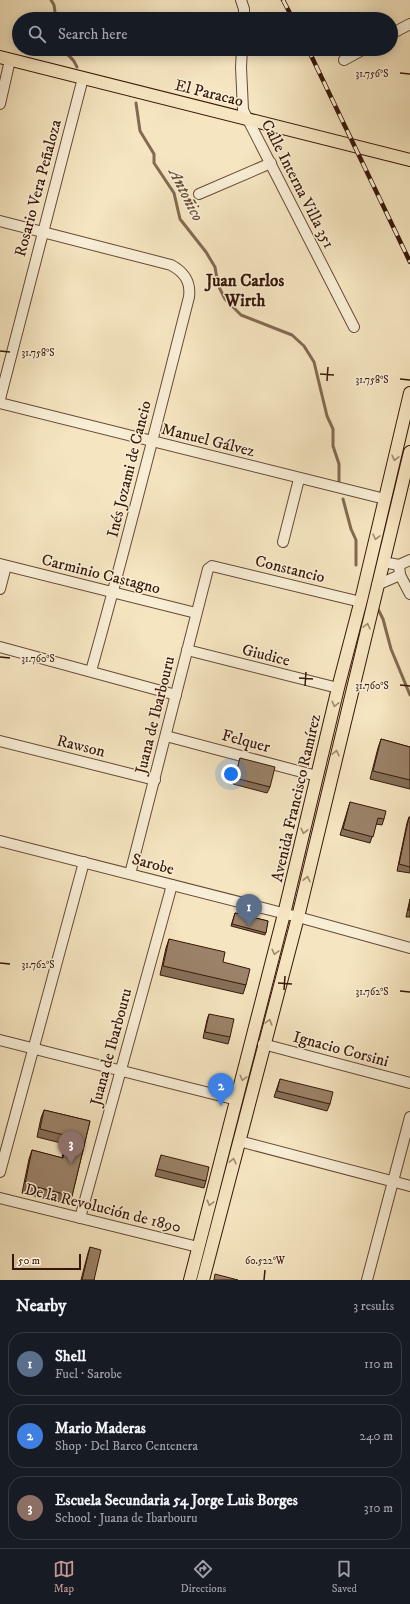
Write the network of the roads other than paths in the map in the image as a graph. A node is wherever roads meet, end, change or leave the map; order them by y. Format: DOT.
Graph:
graph roads {
  1 [pos="241,0"];
  2 [pos="244,12"];
  3 [pos="410,24"];
  4 [pos="398,30"];
  5 [pos="242,56"];
  6 [pos="351,56"];
  7 [pos="5,58"];
  8 [pos="344,60"];
  9 [pos="83,78"];
  10 [pos="0,104"];
  11 [pos="249,119"];
  12 [pos="410,160"];
  13 [pos="271,164"];
  14 [pos="199,194"];
  15 [pos="0,221"];
  16 [pos="42,232"];
  17 [pos="354,327"];
  18 [pos="410,393"];
  19 [pos="0,399"];
  20 [pos="0,403"];
  21 [pos="152,442"];
  22 [pos="410,452"];
  23 [pos="299,479"];
  24 [pos="385,499"];
  25 [pos="283,542"];
  26 [pos="410,560"];
  27 [pos="383,562"];
  28 [pos="3,565"];
  29 [pos="212,566"];
  30 [pos="399,570"];
  31 [pos="377,585"];
  32 [pos="0,589"];
  33 [pos="113,593"];
  34 [pos="410,594"];
  35 [pos="361,602"];
  36 [pos="196,613"];
  37 [pos="0,647"];
  38 [pos="187,650"];
  39 [pos="91,671"];
  40 [pos="338,688"];
  41 [pos="176,695"];
  42 [pos="166,736"];
  43 [pos="0,741"];
  44 [pos="317,776"];
  45 [pos="155,780"];
  46 [pos="0,840"];
  47 [pos="84,862"];
  48 [pos="130,874"];
  49 [pos="172,884"];
  50 [pos="284,914"];
  51 [pos="298,917"];
  52 [pos="410,948"];
  53 [pos="0,1040"];
  54 [pos="263,1044"];
  55 [pos="33,1048"];
  56 [pos="120,1070"];
  57 [pos="410,1083"];
  58 [pos="237,1100"];
  59 [pos="410,1117"];
  60 [pos="238,1141"];
  61 [pos="0,1172"];
  62 [pos="393,1182"];
  63 [pos="410,1186"];
  64 [pos="0,1198"];
  65 [pos="80,1218"];
  66 [pos="198,1247"];
  67 [pos="190,1280"];
  68 [pos="203,1280"];
  69 [pos="367,1280"];
  1 -- 2 [label="street"];
  3 -- 4 [label="street"];
  5 -- 11 [label="street, Calle Interna Villa 351"];
  6 -- 8 [label="street"];
  7 -- 9 [label="main road, El Paracao"];
  7 -- 10 [label="street"];
  9 -- 11 [label="main road, El Paracao"];
  9 -- 16 [label="street, Rosario Vera Peñaloza"];
  11 -- 12 [label="main road, El Paracao"];
  11 -- 13 [label="street, Calle Interna Villa 351"];
  13 -- 14 [label="street"];
  13 -- 17 [label="street, Calle Interna Villa 351"];
  15 -- 16 [label="street"];
  16 -- 19 [label="street, Rosario Vera Peñaloza"];
  16 -- 21 [label="street, Inés Jozami de Cancio"];
  18 -- 24 [label="main road, Avenida Francisco Ramírez, one-way"];
  20 -- 21 [label="street, Manuel Gálvez"];
  21 -- 23 [label="street, Manuel Gálvez"];
  21 -- 33 [label="street, Inés Jozami de Cancio"];
  22 -- 27 [label="main road, Avenida Francisco Ramírez"];
  23 -- 24 [label="street, Manuel Gálvez"];
  23 -- 25 [label="street"];
  24 -- 35 [label="main road, Avenida Francisco Ramírez, one-way"];
  26 -- 30 [label="street"];
  27 -- 30 [label="street"];
  27 -- 31 [label="main road, Avenida Francisco Ramírez"];
  28 -- 32 [label="street"];
  28 -- 33 [label="street, Carminio Castagno"];
  29 -- 35 [label="street, Constancio"];
  29 -- 36 [label="street, Juana de Ibarbouru"];
  30 -- 31 [label="street"];
  30 -- 34 [label="street"];
  51 -- 31 [label="main road, Avenida Francisco Ramírez, one-way"];
  33 -- 36 [label="street, Carminio Castagno"];
  33 -- 39 [label="street, Inés Jozami de Cancio"];
  35 -- 40 [label="main road, Avenida Francisco Ramírez"];
  36 -- 38 [label="street, Juana de Ibarbouru"];
  37 -- 39 [label="street"];
  38 -- 40 [label="street, Giudice"];
  38 -- 41 [label="street, Juana de Ibarbouru"];
  39 -- 41 [label="street"];
  40 -- 44 [label="main road, Avenida Francisco Ramírez, one-way"];
  41 -- 42 [label="street, Juana de Ibarbouru"];
  42 -- 44 [label="street, Felquer"];
  42 -- 45 [label="street, Juana de Ibarbouru"];
  43 -- 45 [label="street, Rawson"];
  44 -- 50 [label="main road, Avenida Francisco Ramírez, one-way"];
  45 -- 48 [label="street, Juana de Ibarbouru"];
  46 -- 47 [label="street, Sarobe"];
  47 -- 48 [label="street, Sarobe"];
  47 -- 55 [label="street"];
  48 -- 49 [label="street, Sarobe"];
  49 -- 50 [label="street, Sarobe"];
  49 -- 56 [label="street, Juana de Ibarbouru"];
  50 -- 51 [label="street, Sarobe"];
  50 -- 58 [label="main road, Avenida Francisco Ramírez, one-way"];
  51 -- 52 [label="street, Sarobe"];
  54 -- 51 [label="main road, Avenida Francisco Ramírez, one-way"];
  53 -- 55 [label="street"];
  54 -- 57 [label="street, Ignacio Corsini"];
  54 -- 60 [label="main road, Avenida Francisco Ramírez"];
  55 -- 56 [label="street"];
  55 -- 61 [label="street"];
  56 -- 58 [label="street"];
  56 -- 65 [label="street, Juana de Ibarbouru"];
  58 -- 66 [label="main road, Avenida Francisco Ramírez, one-way"];
  59 -- 62 [label="street"];
  60 -- 62 [label="street"];
  68 -- 60 [label="main road, Avenida Francisco Ramírez, one-way"];
  62 -- 63 [label="street"];
  62 -- 69 [label="street"];
  64 -- 65 [label="street, De la Revolución de 1890"];
  65 -- 66 [label="street, De la Revolución de 1890"];
  66 -- 67 [label="main road, Avenida Francisco Ramírez"];
}
